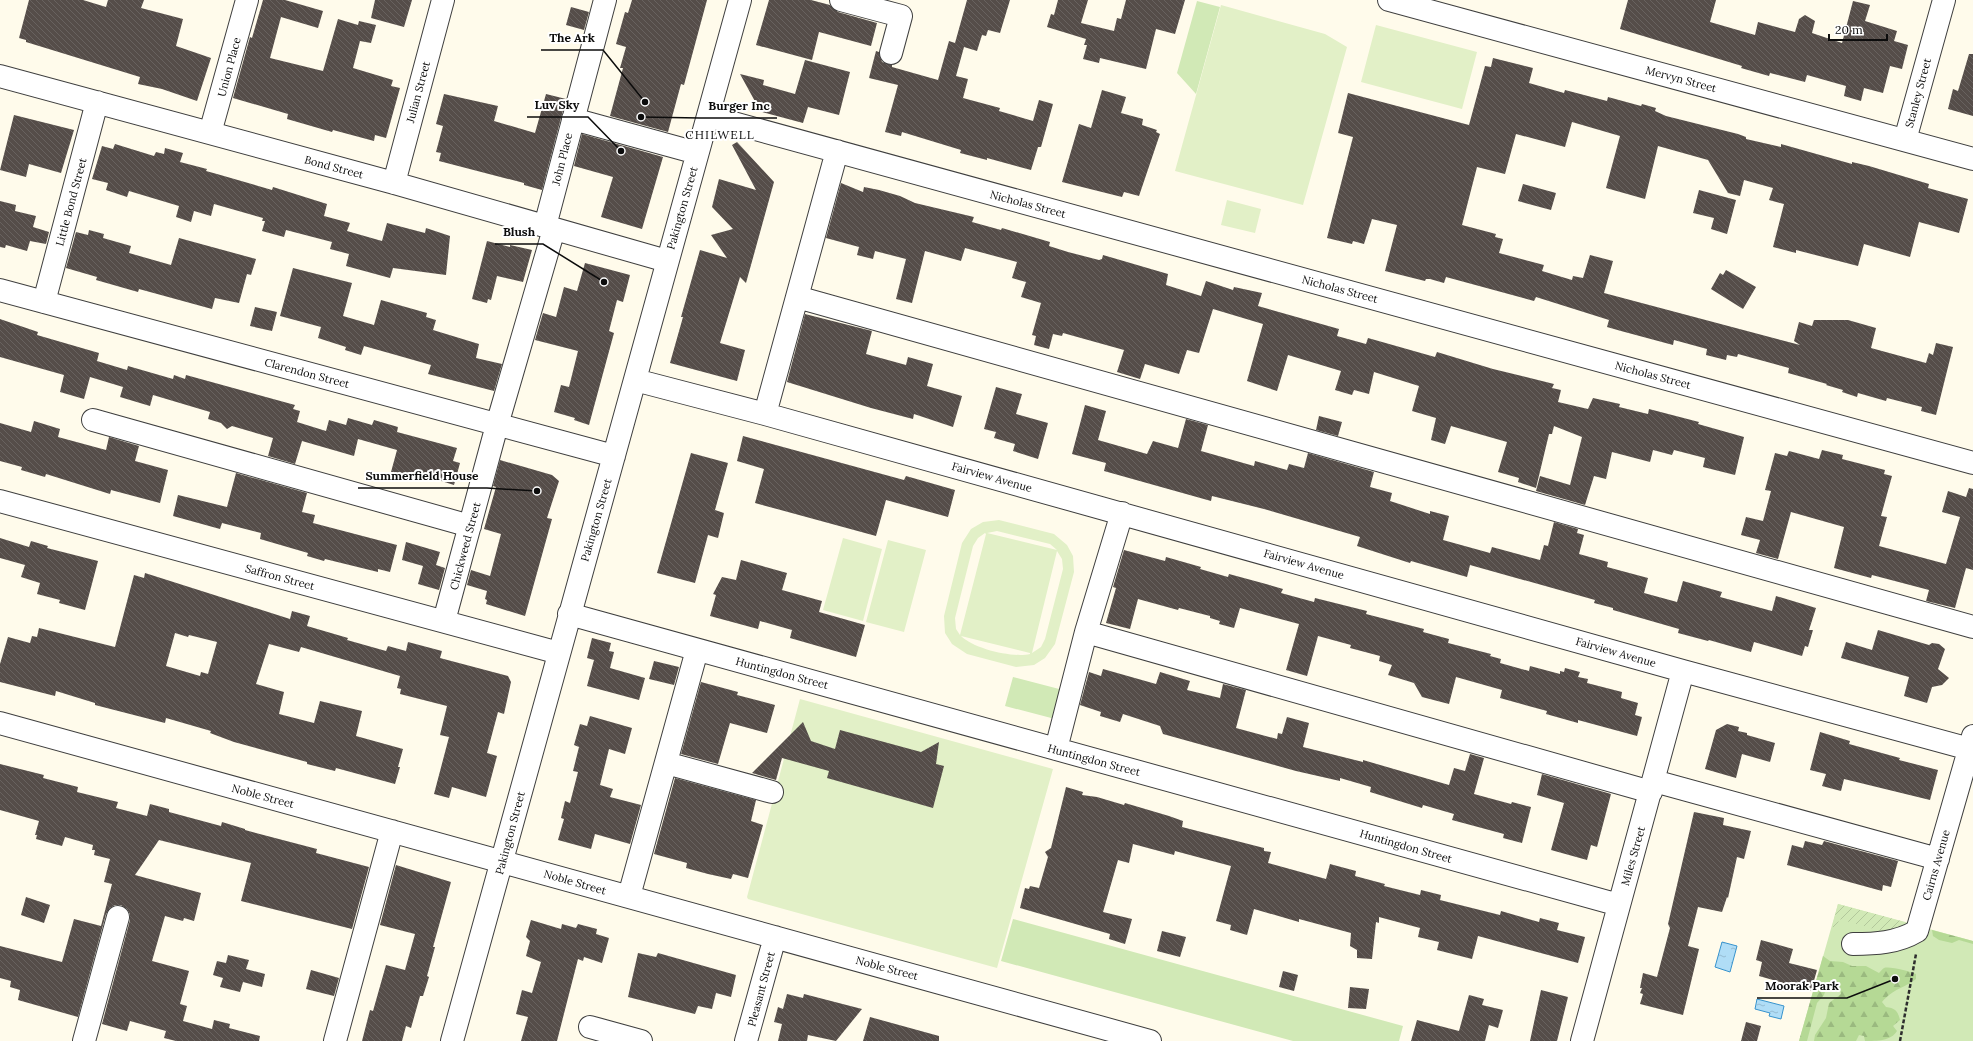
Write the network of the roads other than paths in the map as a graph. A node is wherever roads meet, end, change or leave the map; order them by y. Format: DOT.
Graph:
graph roads {
  1 [pos="247,0"];
  2 [pos="442,0"];
  3 [pos="605,0"];
  4 [pos="740,0"];
  5 [pos="841,0"];
  6 [pos="1389,0"];
  7 [pos="1944,0"];
  8 [pos="891,52"];
  9 [pos="0,76"];
  10 [pos="97,102"];
  11 [pos="708,116"];
  12 [pos="573,119"];
  13 [pos="210,133"];
  14 [pos="1906,140"];
  15 [pos="837,151"];
  16 [pos="697,153"];
  17 [pos="1973,159"];
  18 [pos="394,183"];
  19 [pos="550,227"];
  20 [pos="667,261"];
  21 [pos="0,290"];
  22 [pos="797,297"];
  23 [pos="44,302"];
  24 [pos="635,380"];
  25 [pos="765,414"];
  26 [pos="93,420"];
  27 [pos="497,425"];
  28 [pos="614,456"];
  29 [pos="1973,463"];
  30 [pos="0,500"];
  31 [pos="1122,513"];
  32 [pos="470,526"];
  33 [pos="569,614"];
  34 [pos="444,621"];
  35 [pos="1973,627"];
  36 [pos="1086,632"];
  37 [pos="697,650"];
  38 [pos="559,653"];
  39 [pos="1683,671"];
  40 [pos="0,723"];
  41 [pos="1972,745"];
  42 [pos="1056,749"];
  43 [pos="666,762"];
  44 [pos="1653,787"];
  45 [pos="772,792"];
  46 [pos="392,832"];
  47 [pos="1938,859"];
  48 [pos="502,862"];
  49 [pos="629,896"];
  50 [pos="1619,905"];
  51 [pos="118,917"];
  52 [pos="775,937"];
  53 [pos="1853,944"];
  54 [pos="590,1027"];
  55 [pos="84,1041"];
  56 [pos="335,1041"];
  57 [pos="452,1041"];
  58 [pos="641,1041"];
  59 [pos="746,1041"];
  60 [pos="1150,1041"];
  61 [pos="1582,1041"];
  1 -- 13 [label="street, Union Place"];
  2 -- 18 [label="street, Julian Street"];
  3 -- 12 [label="street, John Place"];
  4 -- 11 [label="street, Pakington Street"];
  5 -- 8 [label="street"];
  6 -- 14 [label="street, Mervyn Street"];
  7 -- 14 [label="street, Stanley Street"];
  9 -- 10 [label="street, Bond Street"];
  10 -- 13 [label="street, Bond Street"];
  10 -- 23 [label="street, Little Bond Street"];
  11 -- 15 [label="street, Nicholas Street"];
  11 -- 16 [label="street, Pakington Street"];
  12 -- 16 [label="street"];
  12 -- 19 [label="street, John Place"];
  13 -- 18 [label="street, Bond Street"];
  14 -- 17 [label="street, Mervyn Street"];
  15 -- 22 [label="street"];
  15 -- 29 [label="street, Nicholas Street"];
  16 -- 20 [label="street, Pakington Street"];
  18 -- 19 [label="street, Bond Street"];
  19 -- 20 [label="street, Bond Street"];
  19 -- 27 [label="street, John Place"];
  20 -- 24 [label="street, Pakington Street"];
  21 -- 23 [label="street, Clarendon Street"];
  22 -- 25 [label="street"];
  22 -- 35 [label="street"];
  23 -- 27 [label="street, Clarendon Street"];
  24 -- 25 [label="street, Fairview Avenue"];
  24 -- 28 [label="street, Pakington Street"];
  25 -- 31 [label="street, Fairview Avenue"];
  26 -- 32 [label="street"];
  27 -- 28 [label="street, Clarendon Street"];
  27 -- 32 [label="street, Chickweed Street"];
  28 -- 33 [label="street, Pakington Street"];
  30 -- 34 [label="street, Saffron Street"];
  31 -- 36 [label="street"];
  31 -- 39 [label="street, Fairview Avenue"];
  32 -- 34 [label="street, Chickweed Street"];
  33 -- 37 [label="street, Huntingdon Street"];
  33 -- 38 [label="street, Pakington Street"];
  34 -- 38 [label="street, Saffron Street"];
  36 -- 42 [label="street"];
  36 -- 44 [label="street"];
  37 -- 42 [label="street, Huntingdon Street"];
  37 -- 43 [label="street"];
  38 -- 48 [label="street, Pakington Street"];
  39 -- 41 [label="street, Fairview Avenue"];
  39 -- 44 [label="street, Miles Street"];
  40 -- 46 [label="street, Noble Street"];
  41 -- 47 [label="street, Cairns Avenue"];
  42 -- 50 [label="street, Huntingdon Street"];
  43 -- 45 [label="street"];
  43 -- 49 [label="street"];
  44 -- 47 [label="street"];
  44 -- 50 [label="street, Miles Street"];
  46 -- 48 [label="street, Noble Street"];
  46 -- 56 [label="street"];
  47 -- 53 [label="street, Cairns Avenue"];
  48 -- 49 [label="street, Noble Street"];
  48 -- 57 [label="street, Pakington Street"];
  49 -- 52 [label="street, Noble Street"];
  50 -- 61 [label="street, Miles Street"];
  51 -- 55 [label="street"];
  52 -- 59 [label="street, Pleasant Street"];
  52 -- 60 [label="street, Noble Street"];
  54 -- 58 [label="street"];
}
